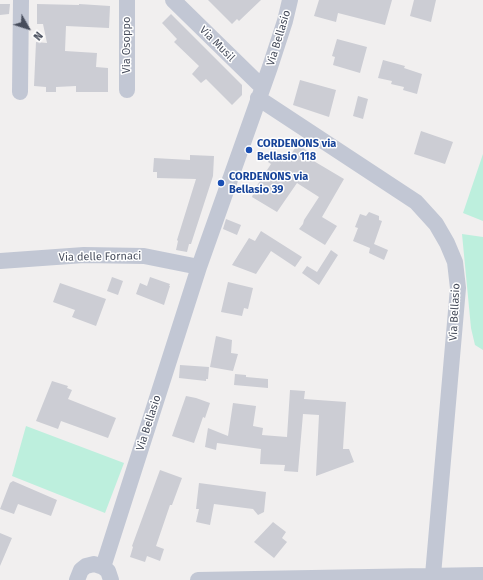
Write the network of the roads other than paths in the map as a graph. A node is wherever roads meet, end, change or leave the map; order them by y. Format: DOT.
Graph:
graph roads {
  1 [pos="21,0"];
  2 [pos="127,0"];
  3 [pos="173,0"];
  4 [pos="290,0"];
  5 [pos="127,90"];
  6 [pos="20,92"];
  7 [pos="260,93"];
  8 [pos="0,261"];
  9 [pos="199,267"];
  10 [pos="107,573"];
  11 [pos="433,575"];
  12 [pos="483,575"];
  13 [pos="77,580"];
  14 [pos="198,580"];
  1 -- 6 [label="street"];
  2 -- 5 [label="street, Via Osoppo"];
  3 -- 7 [label="street, Via Musil"];
  4 -- 7 [label="street, Via Bellasio"];
  7 -- 9 [label="street, Via Bellasio"];
  7 -- 11 [label="street, Via Bellasio"];
  8 -- 9 [label="street, Via delle Fornaci"];
  9 -- 10 [label="street, Via Bellasio"];
  10 -- 13 [label="street"];
  11 -- 12 [label="street"];
  11 -- 14 [label="street"];
}
